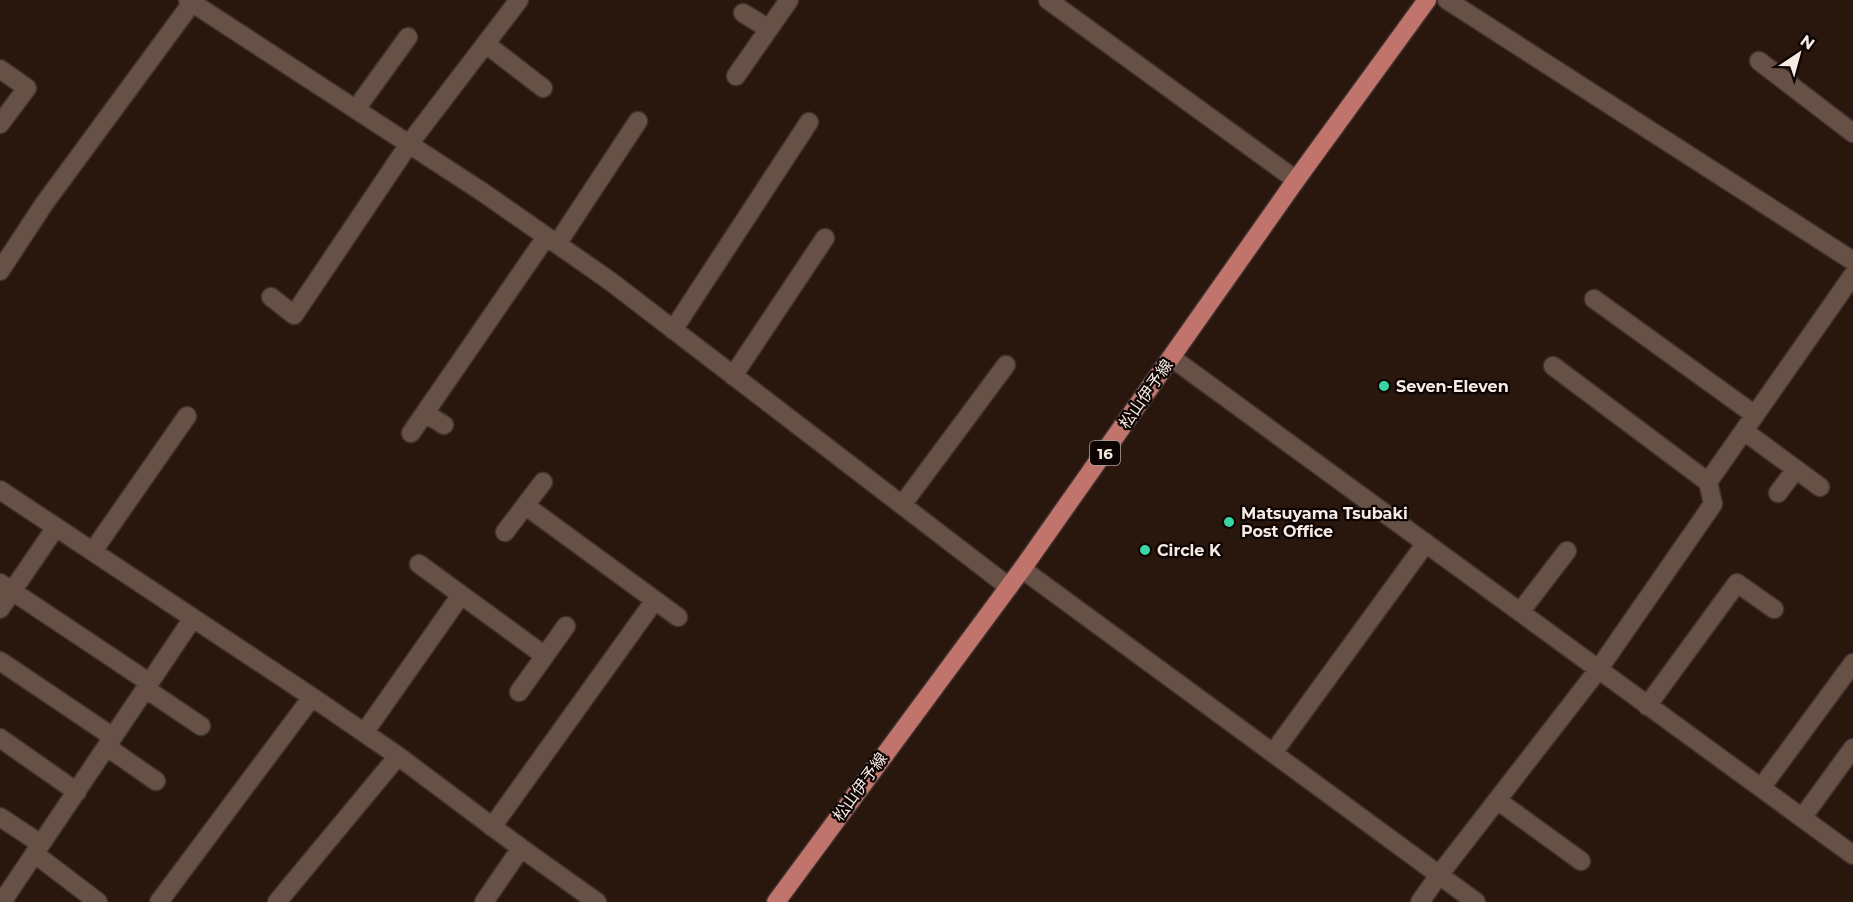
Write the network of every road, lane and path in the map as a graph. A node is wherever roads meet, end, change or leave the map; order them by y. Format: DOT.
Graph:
graph roads {
  1 [pos="519,0"];
  2 [pos="789,0"];
  3 [pos="1048,0"];
  4 [pos="1427,0"];
  5 [pos="1448,0"];
  6 [pos="192,1"];
  7 [pos="743,13"];
  8 [pos="769,29"];
  9 [pos="408,37"];
  10 [pos="486,44"];
  11 [pos="1759,61"];
  12 [pos="0,69"];
  13 [pos="736,76"];
  14 [pos="543,87"];
  15 [pos="356,109"];
  16 [pos="638,121"];
  17 [pos="809,122"];
  18 [pos="0,124"];
  19 [pos="1853,133"];
  20 [pos="409,144"];
  21 [pos="1296,180"];
  22 [pos="825,238"];
  23 [pos="552,240"];
  24 [pos="1853,261"];
  25 [pos="0,271"];
  26 [pos="1853,275"];
  27 [pos="271,297"];
  28 [pos="1594,299"];
  29 [pos="673,330"];
  30 [pos="1172,358"];
  31 [pos="1006,365"];
  32 [pos="1553,366"];
  33 [pos="733,376"];
  34 [pos="425,412"];
  35 [pos="1755,415"];
  36 [pos="187,416"];
  37 [pos="444,425"];
  38 [pos="1744,431"];
  39 [pos="411,433"];
  40 [pos="1796,469"];
  41 [pos="543,482"];
  42 [pos="1708,482"];
  43 [pos="1820,487"];
  44 [pos="0,490"];
  45 [pos="1778,493"];
  46 [pos="902,505"];
  47 [pos="525,506"];
  48 [pos="56,527"];
  49 [pos="506,532"];
  50 [pos="1426,543"];
  51 [pos="93,551"];
  52 [pos="1567,551"];
  53 [pos="419,564"];
  54 [pos="1022,569"];
  55 [pos="6,587"];
  56 [pos="1009,587"];
  57 [pos="461,595"];
  58 [pos="655,600"];
  59 [pos="0,609"];
  60 [pos="1774,609"];
  61 [pos="1520,612"];
  62 [pos="678,617"];
  63 [pos="193,618"];
  64 [pos="566,626"];
  65 [pos="545,656"];
  66 [pos="0,661"];
  67 [pos="1853,663"];
  68 [pos="1598,670"];
  69 [pos="148,686"];
  70 [pos="519,692"];
  71 [pos="312,697"];
  72 [pos="1647,706"];
  73 [pos="201,726"];
  74 [pos="364,733"];
  75 [pos="0,738"];
  76 [pos="110,742"];
  77 [pos="1853,748"];
  78 [pos="1273,753"];
  79 [pos="398,756"];
  80 [pos="156,781"];
  81 [pos="1761,788"];
  82 [pos="77,792"];
  83 [pos="1497,800"];
  84 [pos="0,817"];
  85 [pos="1802,818"];
  86 [pos="492,827"];
  87 [pos="521,848"];
  88 [pos="38,849"];
  89 [pos="1853,855"];
  90 [pos="1581,861"];
  91 [pos="1439,874"];
  92 [pos="2,901"];
  93 [pos="98,902"];
  94 [pos="159,902"];
  95 [pos="277,902"];
  96 [pos="484,902"];
  97 [pos="597,902"];
  98 [pos="776,902"];
  99 [pos="1420,902"];
  100 [pos="1476,902"];
  1 -- 10 [label="street"];
  2 -- 8 [label="street"];
  3 -- 21 [label="street"];
  4 -- 21 [label="main road, 松山伊予線 / 16"];
  5 -- 24 [label="street"];
  6 -- 15 [label="street"];
  6 -- 25 [label="street"];
  7 -- 8 [label="street"];
  8 -- 13 [label="street"];
  9 -- 15 [label="street"];
  10 -- 14 [label="street"];
  10 -- 20 [label="street"];
  11 -- 19 [label="street"];
  12 -- 18 [label="street"];
  15 -- 20 [label="street"];
  16 -- 23 [label="street"];
  17 -- 29 [label="street"];
  20 -- 23 [label="street"];
  20 -- 27 [label="street"];
  21 -- 30 [label="main road, 松山伊予線 / 16"];
  22 -- 33 [label="street"];
  23 -- 29 [label="street"];
  23 -- 34 [label="street"];
  26 -- 35 [label="street"];
  28 -- 35 [label="street"];
  29 -- 33 [label="street"];
  30 -- 50 [label="street"];
  30 -- 54 [label="main road, 松山伊予線 / 16"];
  31 -- 46 [label="street"];
  32 -- 42 [label="street"];
  33 -- 46 [label="street"];
  34 -- 37 [label="street"];
  34 -- 39 [label="street"];
  35 -- 38 [label="street"];
  36 -- 51 [label="street"];
  38 -- 40 [label="street"];
  38 -- 42 [label="street"];
  40 -- 43 [label="street"];
  40 -- 45 [label="street"];
  41 -- 47 [label="street"];
  42 -- 68 [label="street"];
  44 -- 48 [label="street"];
  46 -- 56 [label="street"];
  47 -- 49 [label="street"];
  47 -- 58 [label="street"];
  48 -- 51 [label="street"];
  48 -- 55 [label="street"];
  50 -- 61 [label="street"];
  50 -- 78 [label="street"];
  51 -- 63 [label="street"];
  52 -- 61 [label="street"];
  53 -- 57 [label="street"];
  54 -- 56 [label="main road, 松山伊予線 / 16"];
  54 -- 78 [label="street"];
  55 -- 59 [label="street"];
  55 -- 69 [label="street"];
  56 -- 98 [label="main road, 松山伊予線 / 16"];
  57 -- 65 [label="street"];
  57 -- 74 [label="street"];
  58 -- 62 [label="street"];
  58 -- 86 [label="street"];
  60 -- 72 [label="street"];
  61 -- 68 [label="street"];
  63 -- 69 [label="street"];
  63 -- 71 [label="street"];
  64 -- 65 [label="street"];
  65 -- 70 [label="street"];
  66 -- 76 [label="street"];
  67 -- 81 [label="street"];
  68 -- 72 [label="street"];
  68 -- 83 [label="street"];
  69 -- 73 [label="street"];
  69 -- 76 [label="street"];
  71 -- 74 [label="street"];
  71 -- 94 [label="street"];
  72 -- 81 [label="street"];
  74 -- 79 [label="street"];
  75 -- 82 [label="street"];
  76 -- 80 [label="street"];
  76 -- 82 [label="street"];
  77 -- 85 [label="street"];
  78 -- 91 [label="street"];
  79 -- 86 [label="street"];
  79 -- 95 [label="street"];
  81 -- 85 [label="street"];
  82 -- 88 [label="street"];
  83 -- 90 [label="street"];
  83 -- 91 [label="street"];
  84 -- 88 [label="street"];
  85 -- 89 [label="street"];
  86 -- 87 [label="street"];
  87 -- 96 [label="street"];
  87 -- 97 [label="street"];
  88 -- 92 [label="street"];
  88 -- 93 [label="street"];
  91 -- 99 [label="street"];
  91 -- 100 [label="street"];
}
